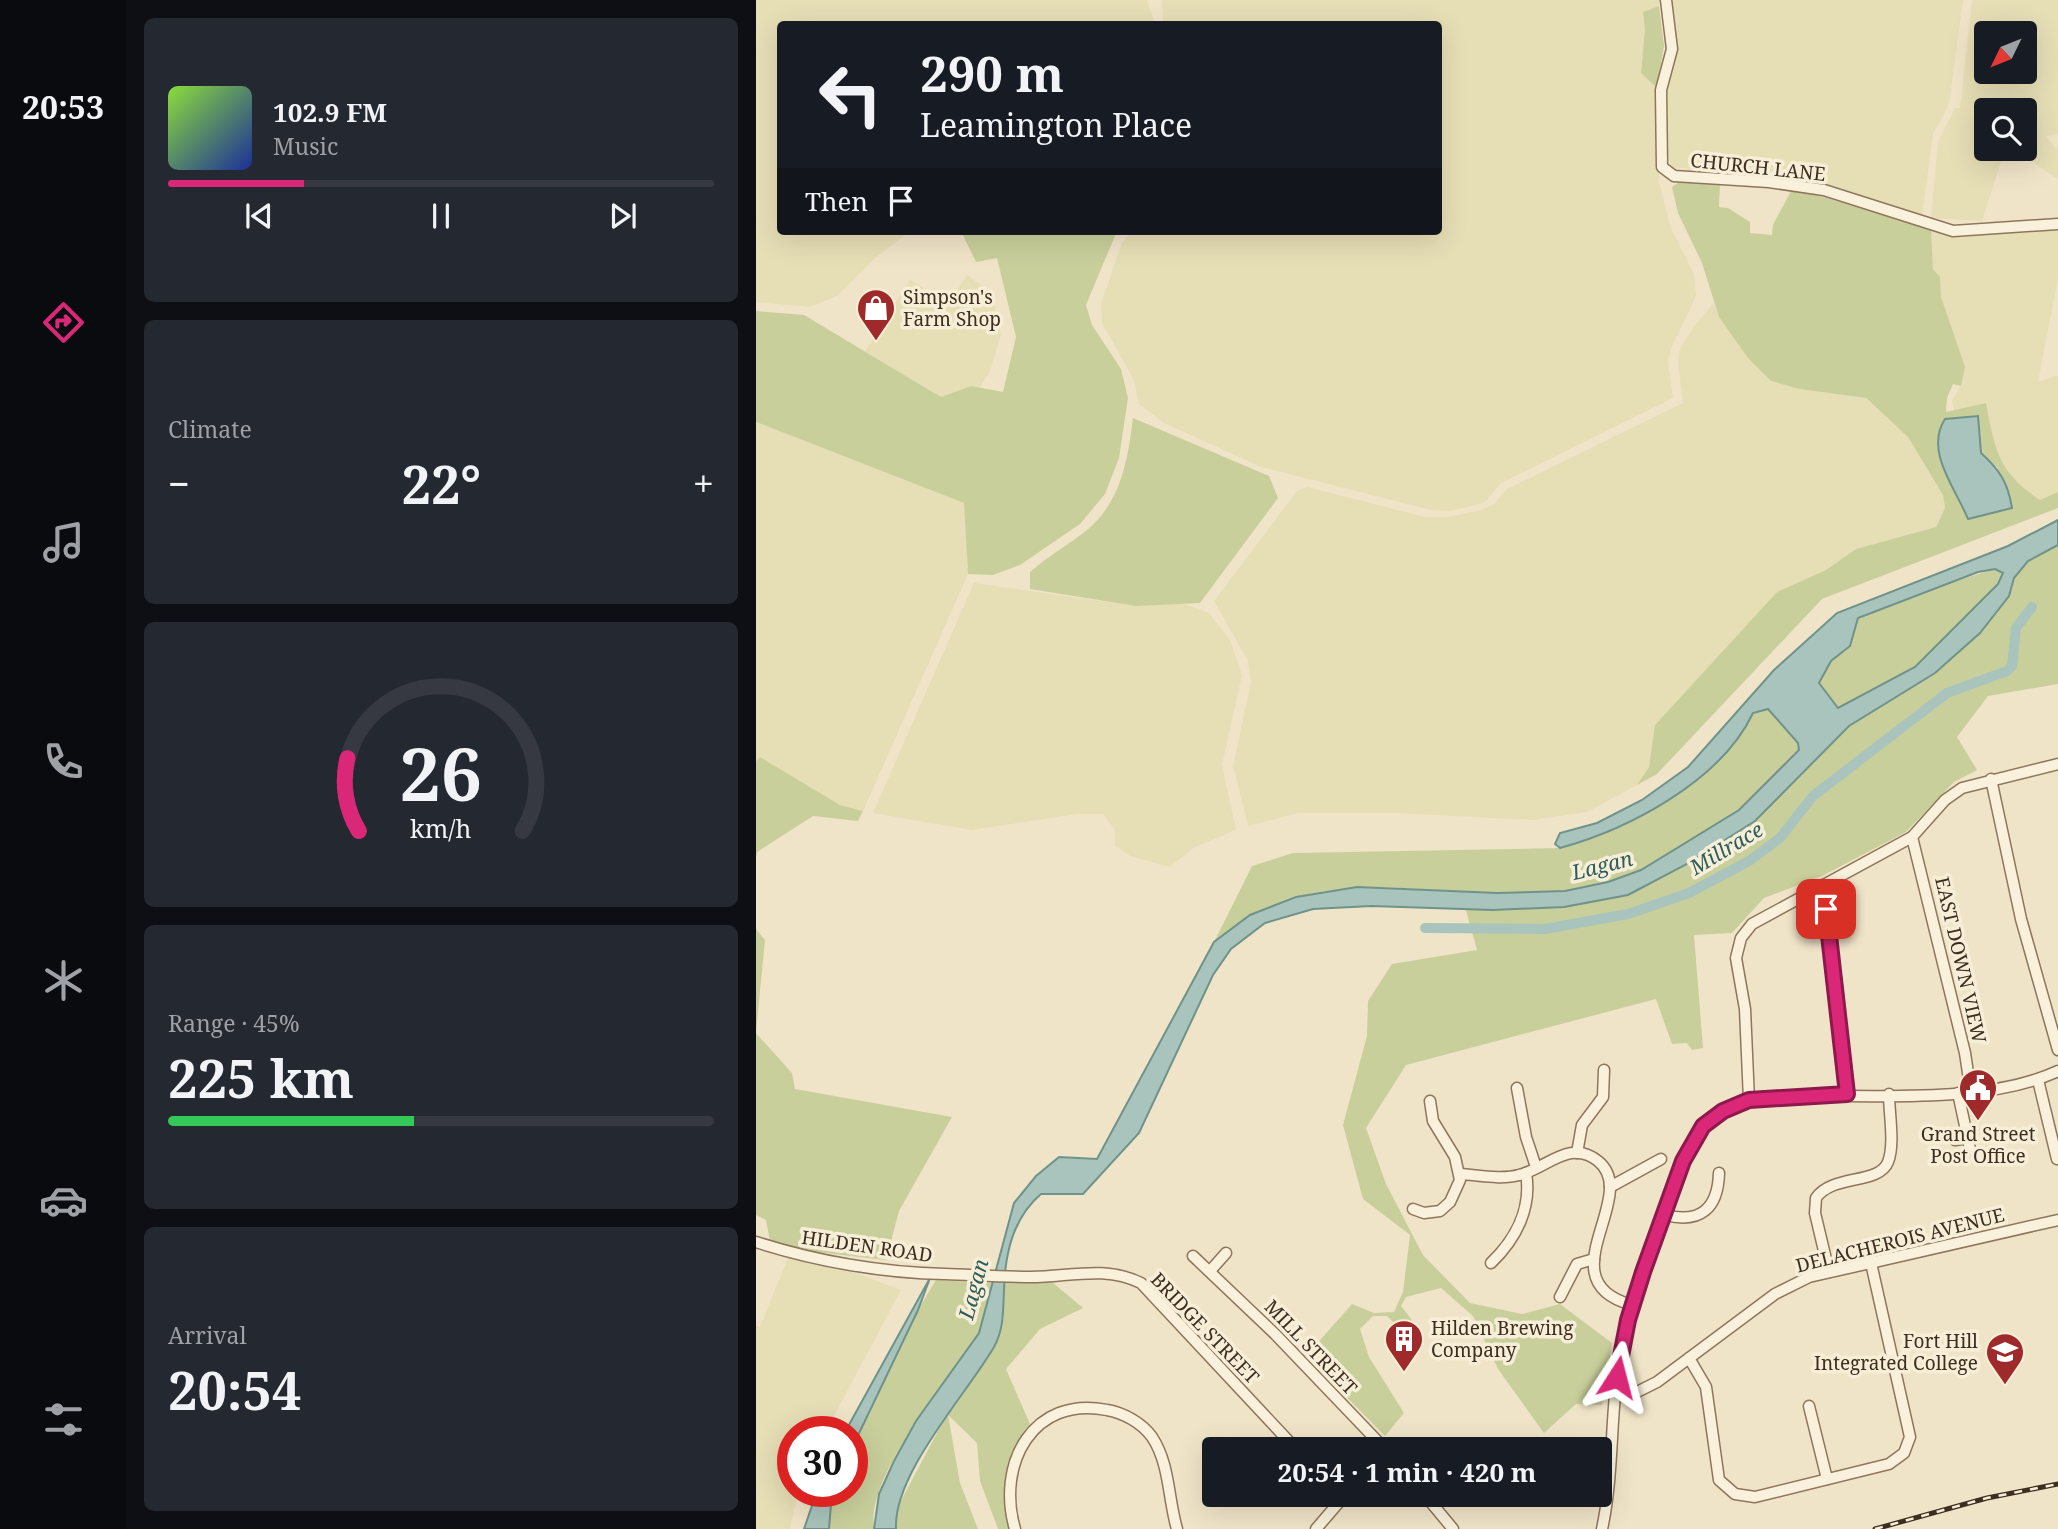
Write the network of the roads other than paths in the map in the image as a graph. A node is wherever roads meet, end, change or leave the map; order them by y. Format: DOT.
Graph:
graph roads {
  1 [pos="1665,0"];
  2 [pos="2058,224"];
  3 [pos="2058,764"];
  4 [pos="1991,779"];
  5 [pos="1912,837"];
  6 [pos="1823,885"];
  7 [pos="2058,1050"];
  8 [pos="1604,1070"];
  9 [pos="2058,1071"];
  10 [pos="2038,1080"];
  11 [pos="1517,1088"];
  12 [pos="1958,1093"];
  13 [pos="1971,1093"];
  14 [pos="1847,1094"];
  15 [pos="1889,1094"];
  16 [pos="1749,1100"];
  17 [pos="1430,1101"];
  18 [pos="1955,1140"];
  19 [pos="1577,1153"];
  20 [pos="1661,1159"];
  21 [pos="2057,1159"];
  22 [pos="1536,1167"];
  23 [pos="1526,1173"];
  24 [pos="1719,1173"];
  25 [pos="1460,1174"];
  26 [pos="1610,1187"];
  27 [pos="1413,1209"];
  28 [pos="1665,1214"];
  29 [pos="2058,1220"];
  30 [pos="756,1242"];
  31 [pos="1226,1253"];
  32 [pos="1193,1256"];
  33 [pos="1594,1259"];
  34 [pos="1491,1263"];
  35 [pos="1871,1263"];
  36 [pos="1210,1271"];
  37 [pos="1829,1272"];
  38 [pos="1028,1277"];
  39 [pos="1560,1297"];
  40 [pos="1632,1305"];
  41 [pos="1689,1358"];
  42 [pos="1615,1394"];
  43 [pos="1809,1406"];
  44 [pos="1285,1437"];
  45 [pos="1374,1437"];
  46 [pos="1611,1437"];
  47 [pos="1827,1479"];
  48 [pos="1333,1507"];
  49 [pos="1434,1507"];
  50 [pos="1604,1507"];
  51 [pos="1015,1529"];
  52 [pos="1177,1529"];
  53 [pos="1316,1529"];
  54 [pos="1452,1529"];
  55 [pos="1602,1529"];
  1 -- 2 [label="street, CHURCH LANE"];
  3 -- 4 [label="street"];
  4 -- 5 [label="street"];
  4 -- 7 [label="street"];
  5 -- 6 [label="street"];
  5 -- 13 [label="street, EAST DOWN VIEW"];
  6 -- 14 [label="street"];
  6 -- 16 [label="street"];
  8 -- 19 [label="street"];
  9 -- 10 [label="street"];
  10 -- 13 [label="street"];
  10 -- 21 [label="street"];
  11 -- 22 [label="street"];
  12 -- 13 [label="street"];
  12 -- 15 [label="street"];
  12 -- 18 [label="street"];
  14 -- 15 [label="street"];
  14 -- 16 [label="street"];
  15 -- 37 [label="street"];
  16 -- 28 [label="street"];
  17 -- 25 [label="street"];
  19 -- 22 [label="street"];
  19 -- 26 [label="street"];
  20 -- 26 [label="street"];
  22 -- 23 [label="street"];
  23 -- 25 [label="street"];
  23 -- 34 [label="street"];
  24 -- 28 [label="street"];
  25 -- 27 [label="street"];
  26 -- 33 [label="street"];
  28 -- 40 [label="street"];
  29 -- 35 [label="street, DELACHEROIS AVENUE"];
  30 -- 38 [label="street, HILDEN ROAD"];
  31 -- 36 [label="street"];
  32 -- 36 [label="street, MILL STREET"];
  33 -- 39 [label="street"];
  33 -- 40 [label="street"];
  35 -- 37 [label="street, DELACHEROIS AVENUE"];
  35 -- 47 [label="street"];
  36 -- 45 [label="street, MILL STREET"];
  37 -- 41 [label="street, DELACHEROIS AVENUE"];
  38 -- 44 [label="street, BRIDGE STREET"];
  40 -- 42 [label="street"];
  41 -- 42 [label="street, DELACHEROIS AVENUE"];
  41 -- 47 [label="street"];
  42 -- 46 [label="street"];
  43 -- 47 [label="street"];
  48 -- 53 [label="street"];
  49 -- 54 [label="street"];
  50 -- 55 [label="street"];
  51 -- 52 [label="street"];
}
